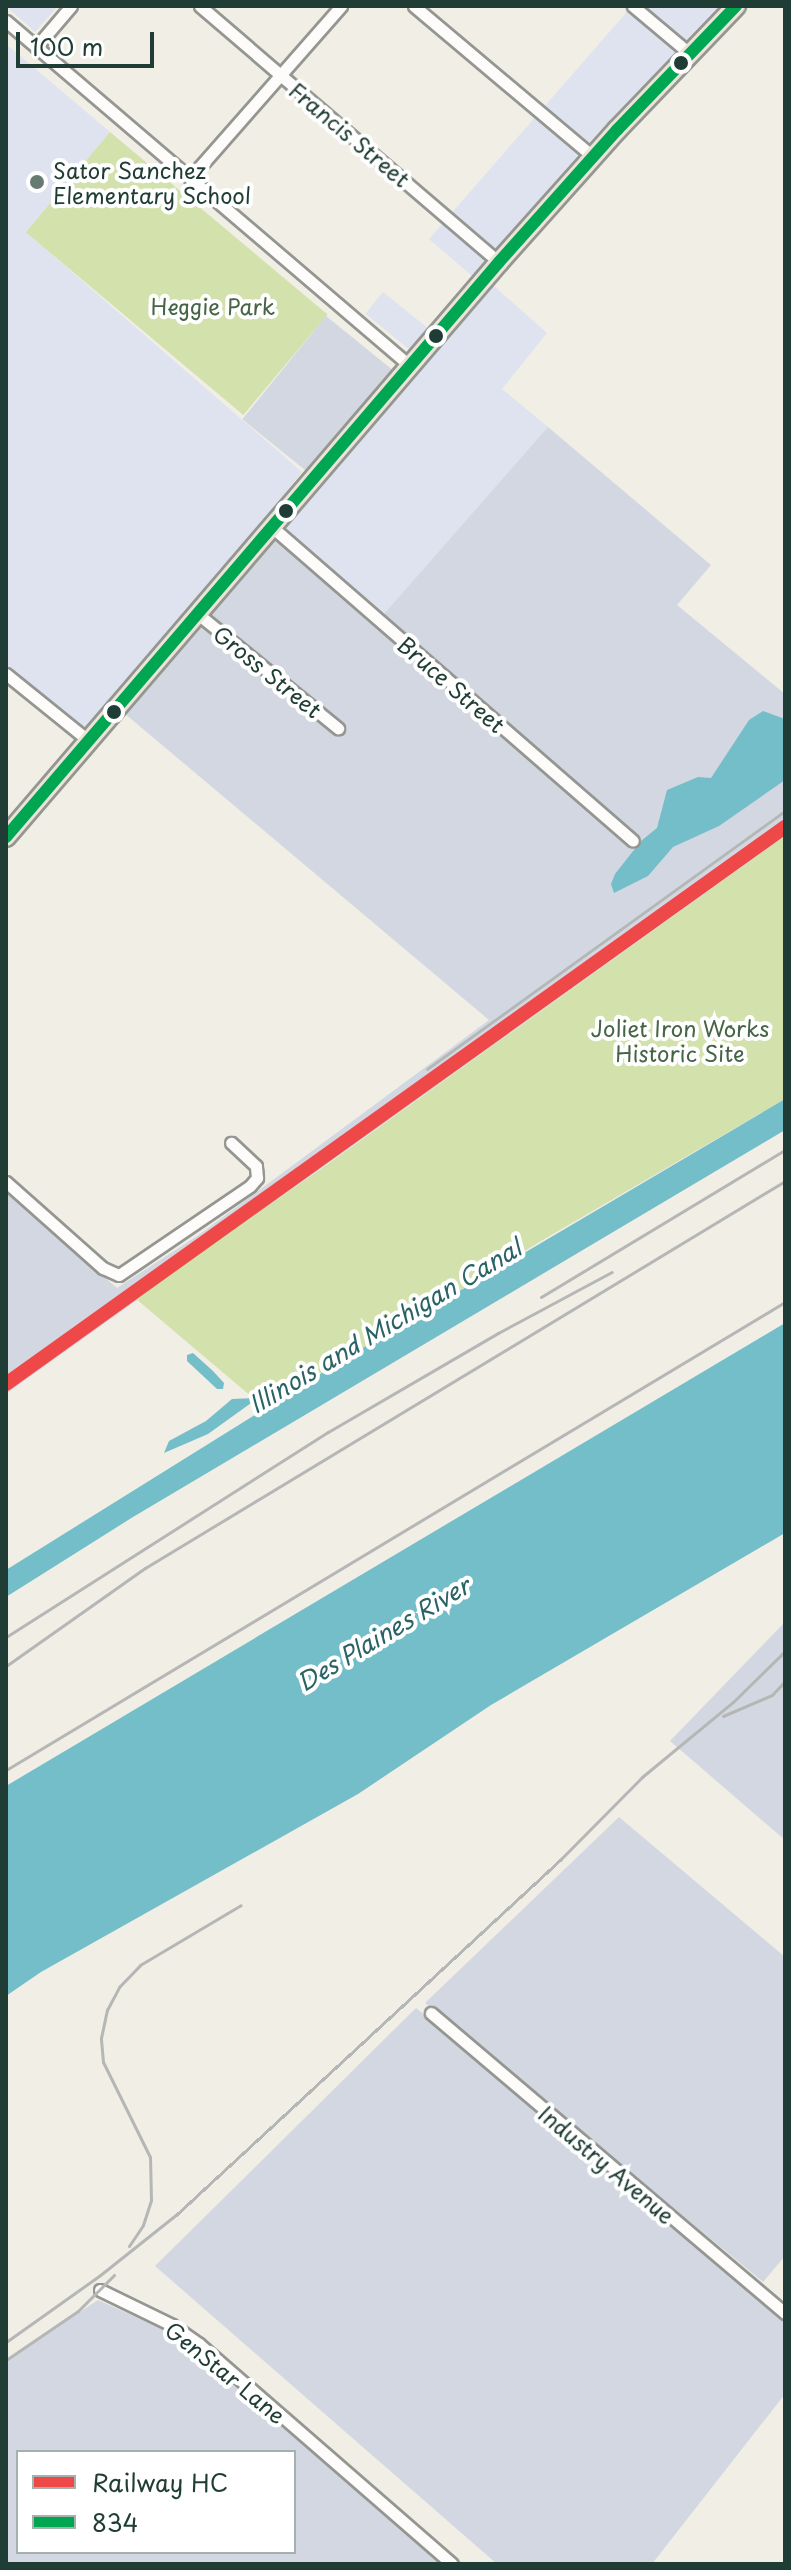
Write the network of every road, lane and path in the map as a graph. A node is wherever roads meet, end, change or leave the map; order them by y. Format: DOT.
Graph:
graph roads {
  1 [pos="71,6"];
  2 [pos="200,6"];
  3 [pos="341,6"];
  4 [pos="414,6"];
  5 [pos="633,6"];
  6 [pos="736,6"];
  7 [pos="6,21"];
  8 [pos="36,47"];
  9 [pos="689,53"];
  10 [pos="281,76"];
  11 [pos="592,156"];
  12 [pos="190,178"];
  13 [pos="499,262"];
  14 [pos="409,365"];
  15 [pos="272,527"];
  16 [pos="198,614"];
  17 [pos="6,674"];
  18 [pos="338,728"];
  19 [pos="89,741"];
  20 [pos="6,837"];
  21 [pos="633,841"];
  22 [pos="231,1143"];
  23 [pos="6,1182"];
  24 [pos="431,2013"];
  25 [pos="100,2290"];
  26 [pos="785,2313"];
  27 [pos="452,2564"];
  1 -- 8 [label="street"];
  2 -- 10 [label="street, Francis Street"];
  3 -- 10 [label="street"];
  4 -- 11 [label="street"];
  5 -- 9 [label="street"];
  6 -- 9 [label="main road"];
  7 -- 8 [label="street"];
  8 -- 12 [label="street"];
  9 -- 11 [label="main road"];
  10 -- 12 [label="street"];
  10 -- 13 [label="street, Francis Street"];
  11 -- 13 [label="main road"];
  12 -- 14 [label="street"];
  13 -- 14 [label="main road"];
  14 -- 15 [label="main road"];
  15 -- 16 [label="main road"];
  15 -- 21 [label="street, Bruce Street"];
  16 -- 18 [label="street, Gross Street"];
  16 -- 19 [label="main road"];
  17 -- 19 [label="street"];
  19 -- 20 [label="main road"];
  22 -- 23 [label="street"];
  24 -- 26 [label="street, Industry Avenue"];
  25 -- 27 [label="street, GenStar Lane"];
}
